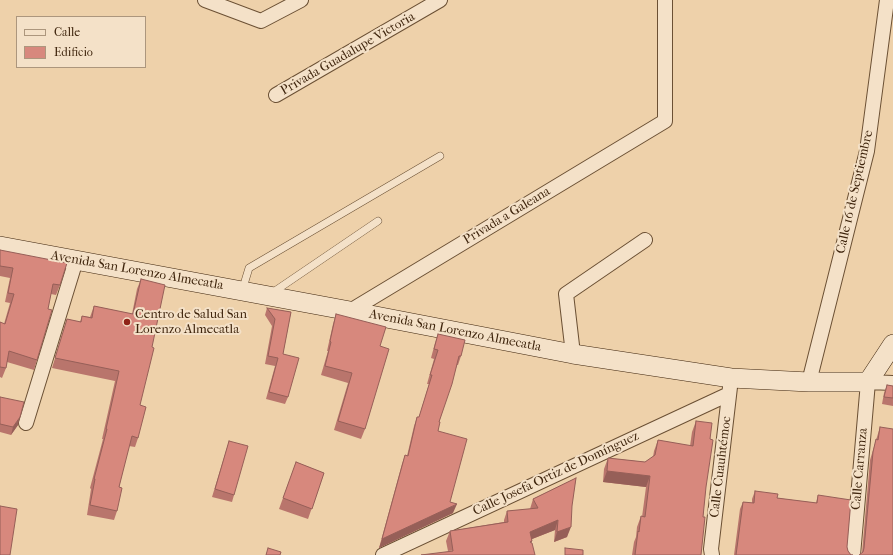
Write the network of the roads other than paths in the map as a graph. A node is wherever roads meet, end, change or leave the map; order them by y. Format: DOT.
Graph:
graph roads {
  1 [pos="205,0"];
  2 [pos="300,0"];
  3 [pos="440,0"];
  4 [pos="665,0"];
  5 [pos="887,0"];
  6 [pos="276,95"];
  7 [pos="440,156"];
  8 [pos="378,221"];
  9 [pos="644,240"];
  10 [pos="0,246"];
  11 [pos="76,260"];
  12 [pos="242,291"];
  13 [pos="268,296"];
  14 [pos="350,311"];
  15 [pos="893,344"];
  16 [pos="573,354"];
  17 [pos="809,382"];
  18 [pos="868,382"];
  19 [pos="893,384"];
  20 [pos="730,386"];
  21 [pos="26,423"];
  22 [pos="383,555"];
  23 [pos="712,555"];
  24 [pos="853,555"];
  1 -- 2 [label="street"];
  3 -- 6 [label="street, Privada Guadalupe Victoria"];
  4 -- 14 [label="street, Privada a Galeana"];
  5 -- 17 [label="street, Calle 16 de Septiembre"];
  7 -- 12 [label="lane"];
  8 -- 13 [label="lane"];
  9 -- 16 [label="street"];
  10 -- 11 [label="main road, Avenida San Lorenzo Almecatla"];
  11 -- 12 [label="main road, Avenida San Lorenzo Almecatla"];
  11 -- 21 [label="street"];
  12 -- 13 [label="main road, Avenida San Lorenzo Almecatla"];
  13 -- 14 [label="main road, Avenida San Lorenzo Almecatla"];
  14 -- 16 [label="main road, Avenida San Lorenzo Almecatla"];
  15 -- 18 [label="main road"];
  16 -- 20 [label="main road, Avenida San Lorenzo Almecatla"];
  17 -- 18 [label="main road, Avenida San Lorenzo Almecatla"];
  17 -- 20 [label="main road, Avenida San Lorenzo Almecatla"];
  18 -- 19 [label="street"];
  18 -- 24 [label="street, Calle Carranza"];
  20 -- 22 [label="street, Calle Josefa Ortiz de Domínguez"];
  20 -- 23 [label="street, Calle Cuauhtémoc"];
}
